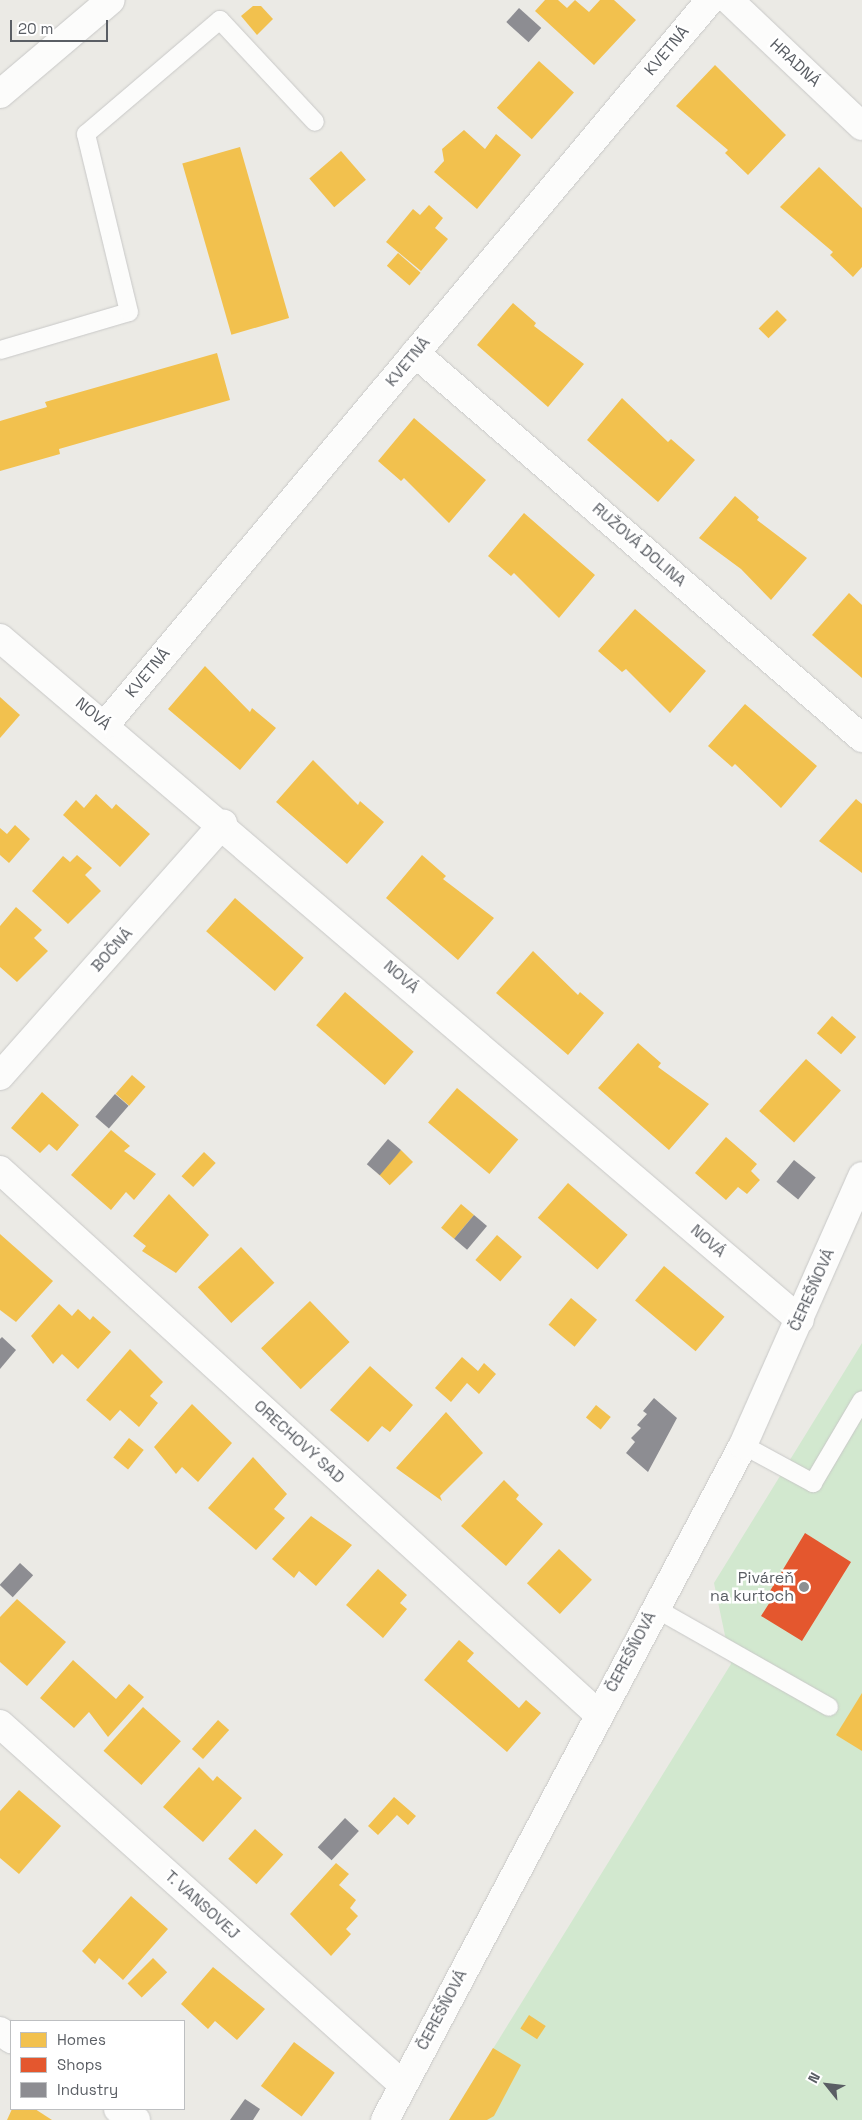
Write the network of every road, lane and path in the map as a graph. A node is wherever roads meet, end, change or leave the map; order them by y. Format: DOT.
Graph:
graph roads {
  1 [pos="111,0"];
  2 [pos="710,0"];
  3 [pos="729,0"];
  4 [pos="0,94"];
  5 [pos="315,122"];
  6 [pos="862,126"];
  7 [pos="0,350"];
  8 [pos="415,353"];
  9 [pos="0,638"];
  10 [pos="106,724"];
  11 [pos="862,738"];
  12 [pos="223,824"];
  13 [pos="0,1076"];
  14 [pos="0,1170"];
  15 [pos="862,1176"];
  16 [pos="800,1320"];
  17 [pos="862,1400"];
  18 [pos="743,1445"];
  19 [pos="655,1608"];
  20 [pos="829,1707"];
  21 [pos="598,1714"];
  22 [pos="0,1724"];
  23 [pos="403,2085"];
  24 [pos="120,2110"];
  25 [pos="136,2120"];
  26 [pos="385,2120"];
  1 -- 4 [label="street"];
  2 -- 8 [label="street, KVETNÁ"];
  3 -- 6 [label="street, HRADNÁ"];
  5 -- 7 [label="lane"];
  8 -- 10 [label="street, KVETNÁ"];
  8 -- 11 [label="street, RUŽOVÁ DOLINA"];
  9 -- 10 [label="street, NOVÁ"];
  10 -- 12 [label="street, NOVÁ"];
  12 -- 13 [label="street, BOČNÁ"];
  12 -- 16 [label="street, NOVÁ"];
  14 -- 21 [label="street, ORECHOVÝ SAD"];
  15 -- 16 [label="street, ČEREŠŇOVÁ"];
  16 -- 18 [label="street, ČEREŠŇOVÁ"];
  17 -- 18 [label="lane"];
  18 -- 19 [label="street, ČEREŠŇOVÁ"];
  19 -- 20 [label="lane"];
  19 -- 21 [label="street, ČEREŠŇOVÁ"];
  21 -- 23 [label="street, ČEREŠŇOVÁ"];
  22 -- 23 [label="street, T. VANSOVEJ"];
  23 -- 26 [label="street, ČEREŠŇOVÁ"];
  24 -- 25 [label="street"];
}
